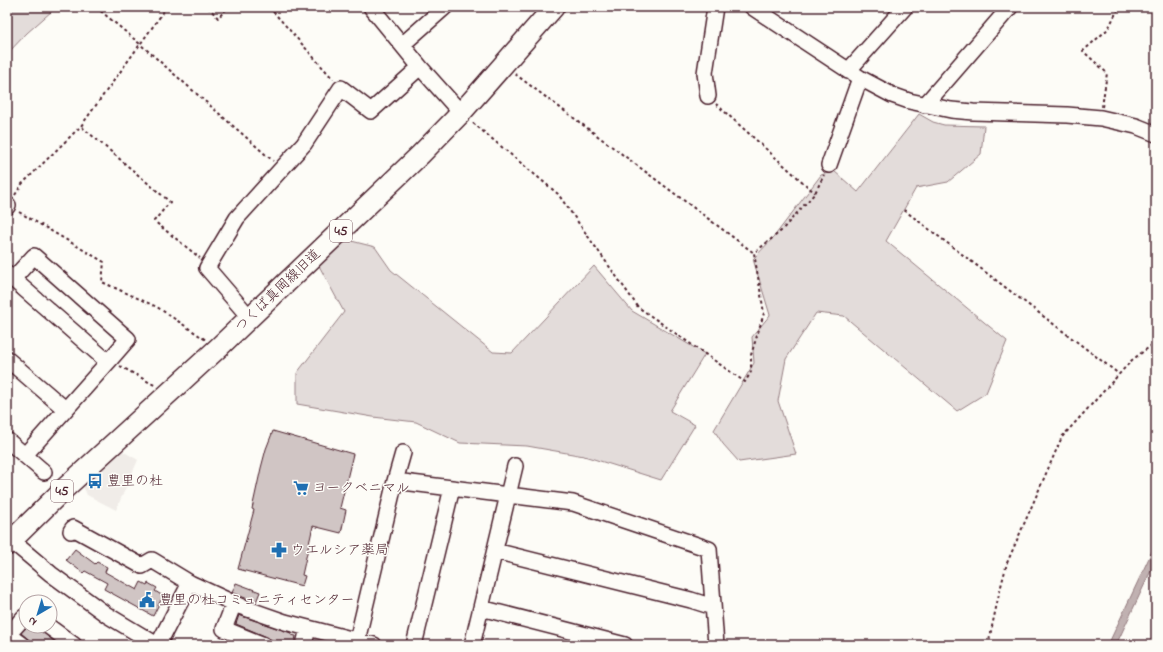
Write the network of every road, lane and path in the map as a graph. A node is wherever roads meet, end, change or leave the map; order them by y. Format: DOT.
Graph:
graph roads {
  1 [pos="96,7"];
  2 [pos="167,7"];
  3 [pos="208,7"];
  4 [pos="228,7"];
  5 [pos="269,7"];
  6 [pos="371,7"];
  7 [pos="445,7"];
  8 [pos="554,7"];
  9 [pos="715,7"];
  10 [pos="752,7"];
  11 [pos="905,7"];
  12 [pos="1010,7"];
  13 [pos="1119,7"];
  14 [pos="140,44"];
  15 [pos="402,45"];
  16 [pos="504,65"];
  17 [pos="420,67"];
  18 [pos="854,74"];
  19 [pos="341,88"];
  20 [pos="708,96"];
  21 [pos="925,105"];
  22 [pos="461,113"];
  23 [pos="1101,118"];
  24 [pos="81,126"];
  25 [pos="1156,134"];
  26 [pos="829,165"];
  27 [pos="283,169"];
  28 [pos="815,193"];
  29 [pos="8,206"];
  30 [pos="904,210"];
  31 [pos="754,253"];
  32 [pos="209,264"];
  33 [pos="10,276"];
  34 [pos="250,318"];
  35 [pos="1156,342"];
  36 [pos="218,348"];
  37 [pos="7,359"];
  38 [pos="108,362"];
  39 [pos="1119,374"];
  40 [pos="170,393"];
  41 [pos="65,410"];
  42 [pos="8,444"];
  43 [pos="402,453"];
  44 [pos="25,455"];
  45 [pos="515,466"];
  46 [pos="44,472"];
  47 [pos="395,481"];
  48 [pos="452,488"];
  49 [pos="508,496"];
  50 [pos="71,532"];
  51 [pos="9,541"];
  52 [pos="495,551"];
  53 [pos="190,583"];
  54 [pos="234,603"];
  55 [pos="713,607"];
  56 [pos="481,608"];
  57 [pos="18,623"];
  58 [pos="308,628"];
  59 [pos="58,633"];
  60 [pos="8,634"];
  61 [pos="356,643"];
  62 [pos="22,645"];
  63 [pos="74,645"];
  64 [pos="158,645"];
  65 [pos="264,645"];
  66 [pos="304,645"];
  67 [pos="374,645"];
  68 [pos="414,645"];
  69 [pos="472,645"];
  70 [pos="626,645"];
  71 [pos="716,645"];
  72 [pos="988,645"];
  1 -- 14 [label="path"];
  2 -- 14 [label="path"];
  3 -- 4 [label="path"];
  5 -- 19 [label="path"];
  6 -- 15 [label="street"];
  7 -- 15 [label="street"];
  8 -- 16 [label="main road, つくば真岡線旧道 / 45"];
  9 -- 20 [label="street"];
  10 -- 18 [label="street"];
  11 -- 18 [label="street"];
  12 -- 21 [label="street"];
  13 -- 23 [label="path"];
  14 -- 24 [label="path"];
  14 -- 27 [label="path"];
  15 -- 17 [label="street"];
  16 -- 22 [label="main road, つくば真岡線旧道 / 45"];
  16 -- 31 [label="path"];
  17 -- 19 [label="street"];
  17 -- 22 [label="street"];
  18 -- 21 [label="street"];
  18 -- 26 [label="street"];
  19 -- 27 [label="street"];
  20 -- 28 [label="path"];
  21 -- 23 [label="street"];
  22 -- 31 [label="path"];
  22 -- 34 [label="main road, つくば真岡線旧道 / 45"];
  23 -- 25 [label="street"];
  24 -- 29 [label="path"];
  24 -- 32 [label="path"];
  26 -- 28 [label="path"];
  27 -- 32 [label="street"];
  28 -- 31 [label="path"];
  29 -- 36 [label="path"];
  30 -- 39 [label="path"];
  32 -- 34 [label="street"];
  33 -- 38 [label="street"];
  33 -- 38 [label="street"];
  34 -- 36 [label="main road, つくば真岡線旧道 / 45"];
  35 -- 39 [label="path"];
  36 -- 40 [label="main road, つくば真岡線旧道 / 45"];
  37 -- 41 [label="street"];
  38 -- 40 [label="path"];
  38 -- 41 [label="street"];
  39 -- 72 [label="path"];
  40 -- 51 [label="main road, つくば真岡線旧道 / 45"];
  41 -- 44 [label="street"];
  42 -- 44 [label="street"];
  43 -- 47 [label="street"];
  44 -- 46 [label="street"];
  45 -- 49 [label="street"];
  47 -- 48 [label="street"];
  47 -- 61 [label="street"];
  48 -- 49 [label="street"];
  48 -- 68 [label="street"];
  49 -- 52 [label="street"];
  49 -- 55 [label="street"];
  50 -- 53 [label="street"];
  51 -- 64 [label="street"];
  52 -- 55 [label="street"];
  52 -- 56 [label="street"];
  53 -- 54 [label="street"];
  53 -- 64 [label="street"];
  54 -- 58 [label="street"];
  54 -- 65 [label="street"];
  55 -- 71 [label="street"];
  56 -- 69 [label="street"];
  56 -- 70 [label="street"];
  57 -- 60 [label="street"];
  58 -- 61 [label="street"];
  58 -- 66 [label="street"];
  59 -- 63 [label="street"];
  60 -- 62 [label="street"];
  61 -- 67 [label="street"];
}
